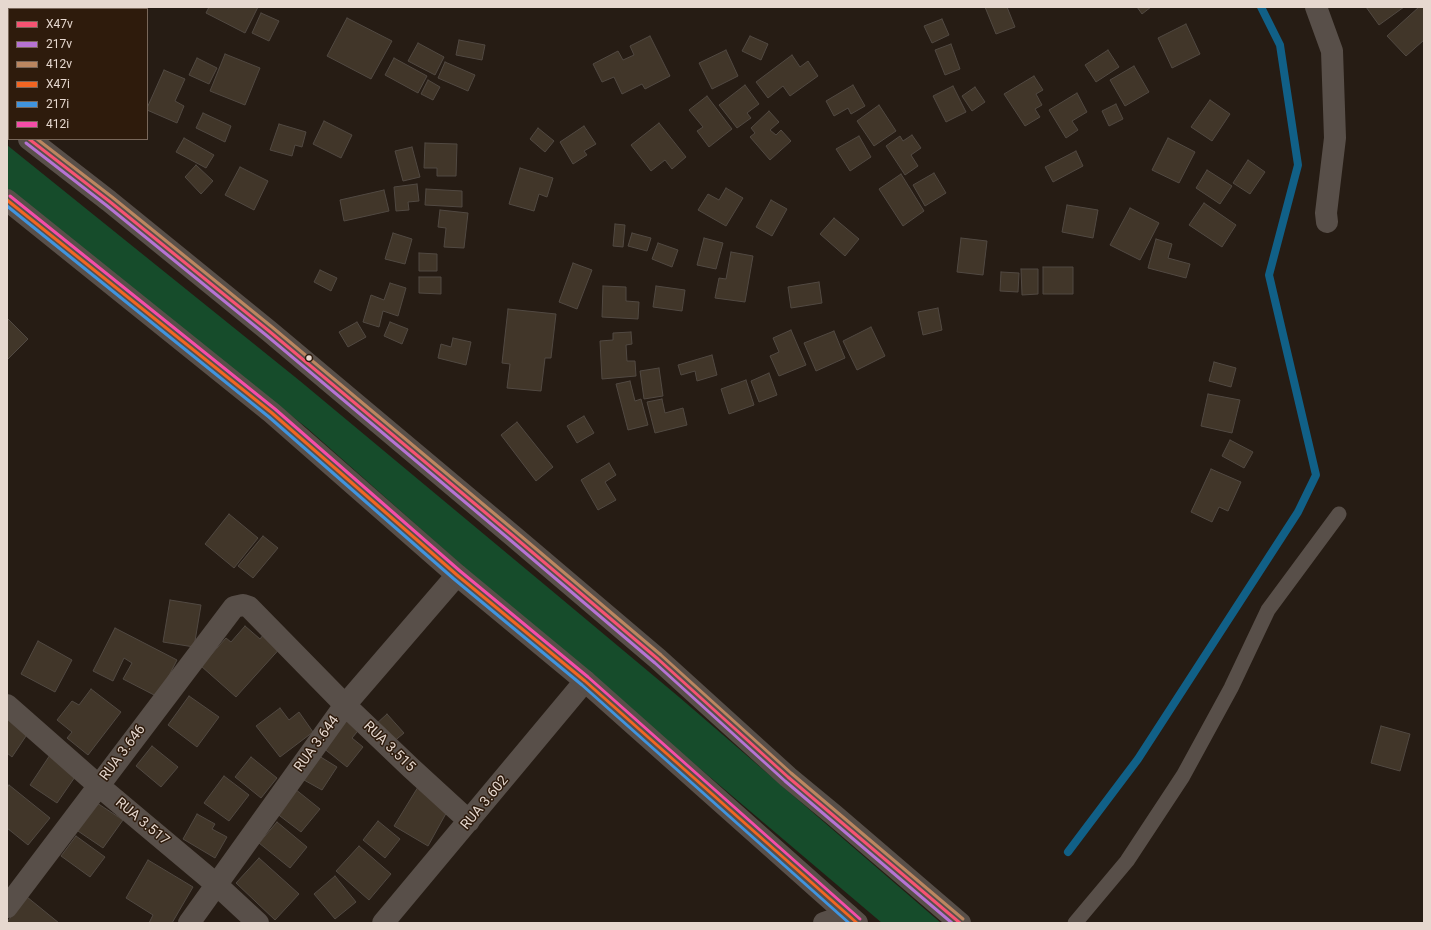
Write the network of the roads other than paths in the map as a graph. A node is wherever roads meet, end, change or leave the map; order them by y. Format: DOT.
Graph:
graph roads {
  1 [pos="1316,7"];
  2 [pos="31,140"];
  3 [pos="7,200"];
  4 [pos="1327,222"];
  5 [pos="1339,514"];
  6 [pos="457,575"];
  7 [pos="242,605"];
  8 [pos="585,681"];
  9 [pos="7,705"];
  10 [pos="345,705"];
  11 [pos="99,786"];
  12 [pos="469,821"];
  13 [pos="217,884"];
  14 [pos="7,907"];
  15 [pos="853,919"];
  16 [pos="189,923"];
  17 [pos="258,923"];
  18 [pos="383,923"];
  19 [pos="824,923"];
  20 [pos="960,923"];
  21 [pos="1075,923"];
  1 -- 4 [label="main road"];
  2 -- 20 [label="main road"];
  3 -- 6 [label="main road"];
  5 -- 21 [label="lane"];
  6 -- 8 [label="main road"];
  6 -- 10 [label="main road, RUA 3.644"];
  7 -- 10 [label="main road, RUA 3.515"];
  7 -- 11 [label="main road, RUA 3.646"];
  8 -- 12 [label="main road, RUA 3.602"];
  8 -- 15 [label="main road"];
  9 -- 11 [label="main road, RUA 3.517"];
  10 -- 12 [label="main road, RUA 3.515"];
  10 -- 13 [label="main road, RUA 3.644"];
  11 -- 13 [label="main road, RUA 3.517"];
  11 -- 14 [label="main road, RUA 3.646"];
  12 -- 18 [label="main road, RUA 3.602"];
  13 -- 16 [label="main road, RUA 3.644"];
  13 -- 17 [label="main road, RUA 3.517"];
  15 -- 19 [label="main road"];
}
